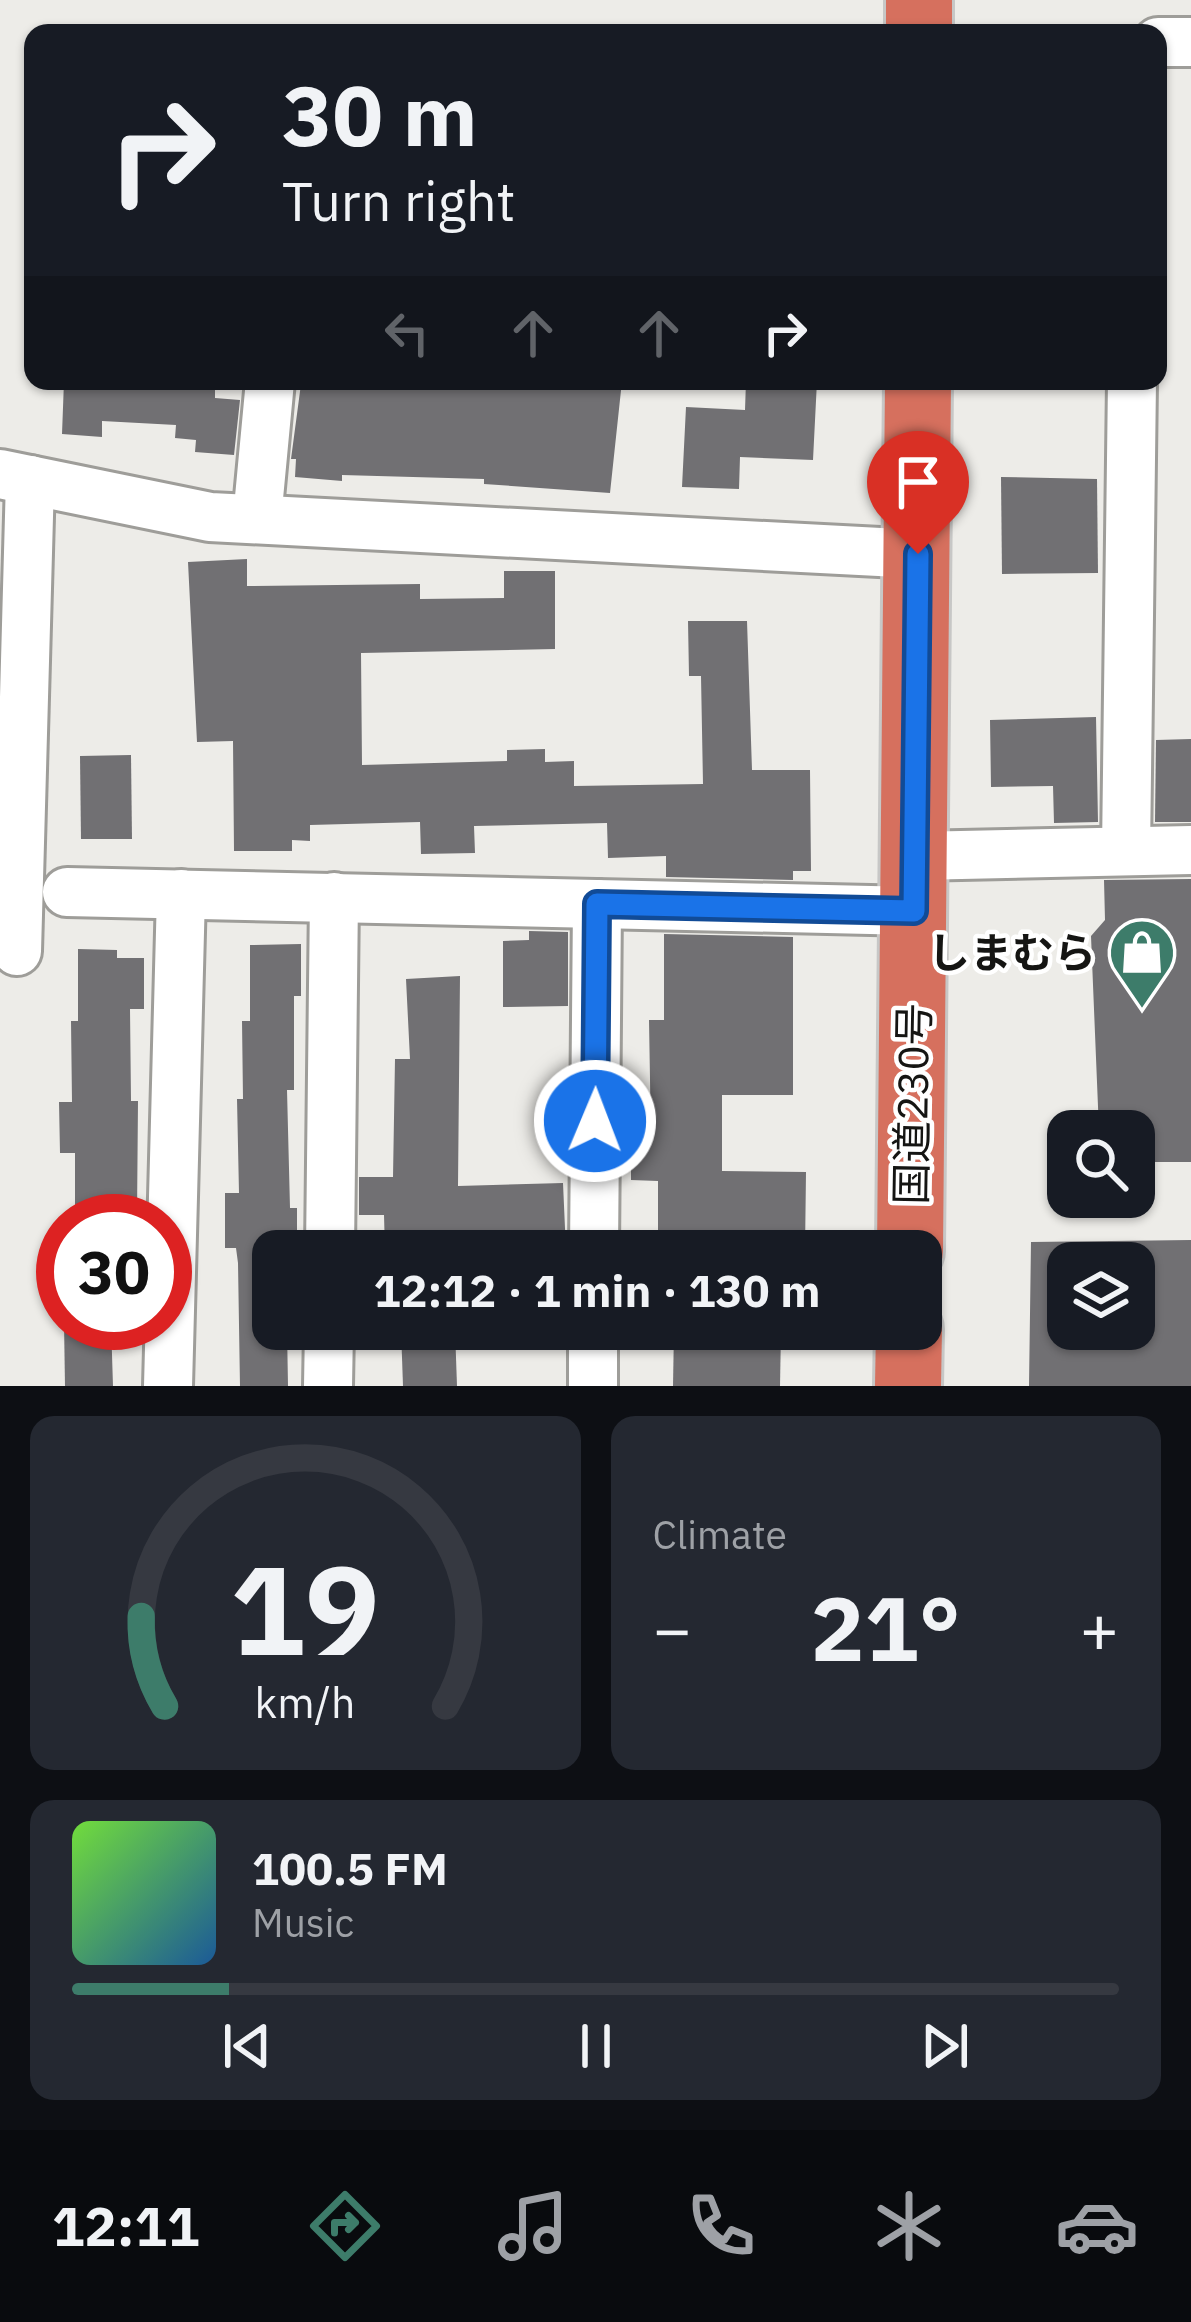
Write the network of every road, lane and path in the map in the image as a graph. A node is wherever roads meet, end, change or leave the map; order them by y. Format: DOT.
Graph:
graph roads {
  1 [pos="269,390"];
  2 [pos="918,390"];
  3 [pos="1132,390"];
  4 [pos="15,477"];
  5 [pos="257,519"];
  6 [pos="918,554"];
  7 [pos="1191,850"];
  8 [pos="1126,851"];
  9 [pos="914,884"];
  10 [pos="67,892"];
  11 [pos="181,894"];
  12 [pos="334,897"];
  13 [pos="597,904"];
  14 [pos="16,951"];
  15 [pos="330,1230"];
  16 [pos="594,1230"];
  17 [pos="910,1230"];
  18 [pos="329,1350"];
  19 [pos="593,1350"];
  20 [pos="909,1350"];
  21 [pos="168,1386"];
  22 [pos="328,1386"];
  23 [pos="593,1386"];
  24 [pos="908,1386"];
  1 -- 5 [label="street"];
  2 -- 6 [label="highway, 国道230号"];
  3 -- 8 [label="street"];
  4 -- 5 [label="street"];
  4 -- 14 [label="street"];
  5 -- 6 [label="street"];
  6 -- 9 [label="highway, 国道230号"];
  7 -- 8 [label="street"];
  8 -- 9 [label="street"];
  9 -- 13 [label="street"];
  9 -- 17 [label="highway, 国道230号"];
  10 -- 11 [label="street"];
  11 -- 12 [label="street"];
  11 -- 21 [label="street"];
  12 -- 13 [label="street"];
  12 -- 15 [label="street"];
  13 -- 16 [label="street"];
  18 -- 22 [label="street"];
  19 -- 23 [label="street"];
  20 -- 24 [label="highway"];
}
